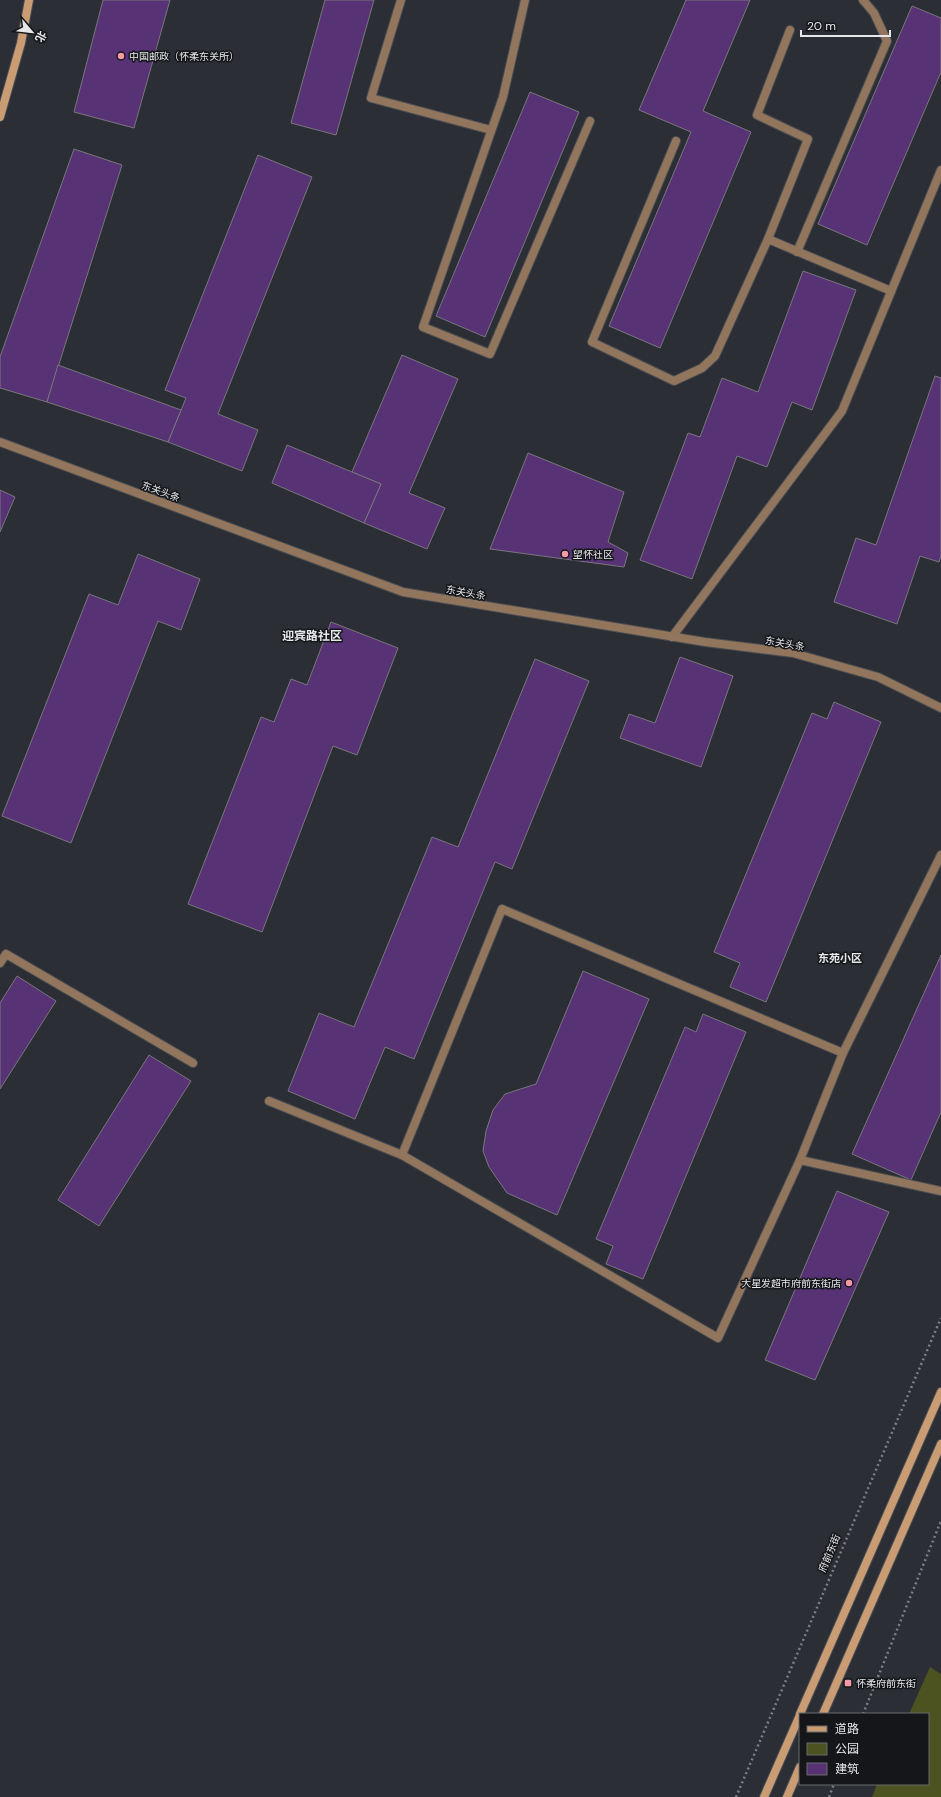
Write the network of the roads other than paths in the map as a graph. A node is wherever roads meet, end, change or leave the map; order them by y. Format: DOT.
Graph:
graph roads {
  1 [pos="29,0"];
  2 [pos="401,0"];
  3 [pos="525,0"];
  4 [pos="863,0"];
  5 [pos="790,30"];
  6 [pos="0,117"];
  7 [pos="590,121"];
  8 [pos="491,130"];
  9 [pos="676,141"];
  10 [pos="941,170"];
  11 [pos="768,239"];
  12 [pos="797,252"];
  13 [pos="891,291"];
  14 [pos="0,442"];
  15 [pos="672,637"];
  16 [pos="941,708"];
  17 [pos="941,854"];
  18 [pos="0,963"];
  19 [pos="843,1053"];
  20 [pos="193,1063"];
  21 [pos="269,1101"];
  22 [pos="402,1155"];
  23 [pos="800,1160"];
  24 [pos="941,1191"];
  25 [pos="941,1392"];
  26 [pos="941,1444"];
  27 [pos="801,1713"];
  28 [pos="823,1713"];
  29 [pos="799,1717"];
  30 [pos="799,1769"];
  31 [pos="764,1797"];
  32 [pos="787,1797"];
  1 -- 6 [label="main road"];
  2 -- 8 [label="street"];
  3 -- 8 [label="street"];
  4 -- 12 [label="street"];
  5 -- 11 [label="street"];
  7 -- 8 [label="street"];
  9 -- 11 [label="street"];
  10 -- 13 [label="street"];
  11 -- 12 [label="street"];
  12 -- 13 [label="street"];
  13 -- 15 [label="street"];
  14 -- 15 [label="street, 东关头条"];
  15 -- 16 [label="street, 东关头条"];
  17 -- 19 [label="street"];
  18 -- 20 [label="street"];
  19 -- 22 [label="street"];
  19 -- 23 [label="street"];
  21 -- 22 [label="street"];
  22 -- 23 [label="street"];
  23 -- 24 [label="street"];
  25 -- 27 [label="main road"];
  26 -- 28 [label="main road"];
  29 -- 31 [label="main road"];
  30 -- 32 [label="main road"];
}
